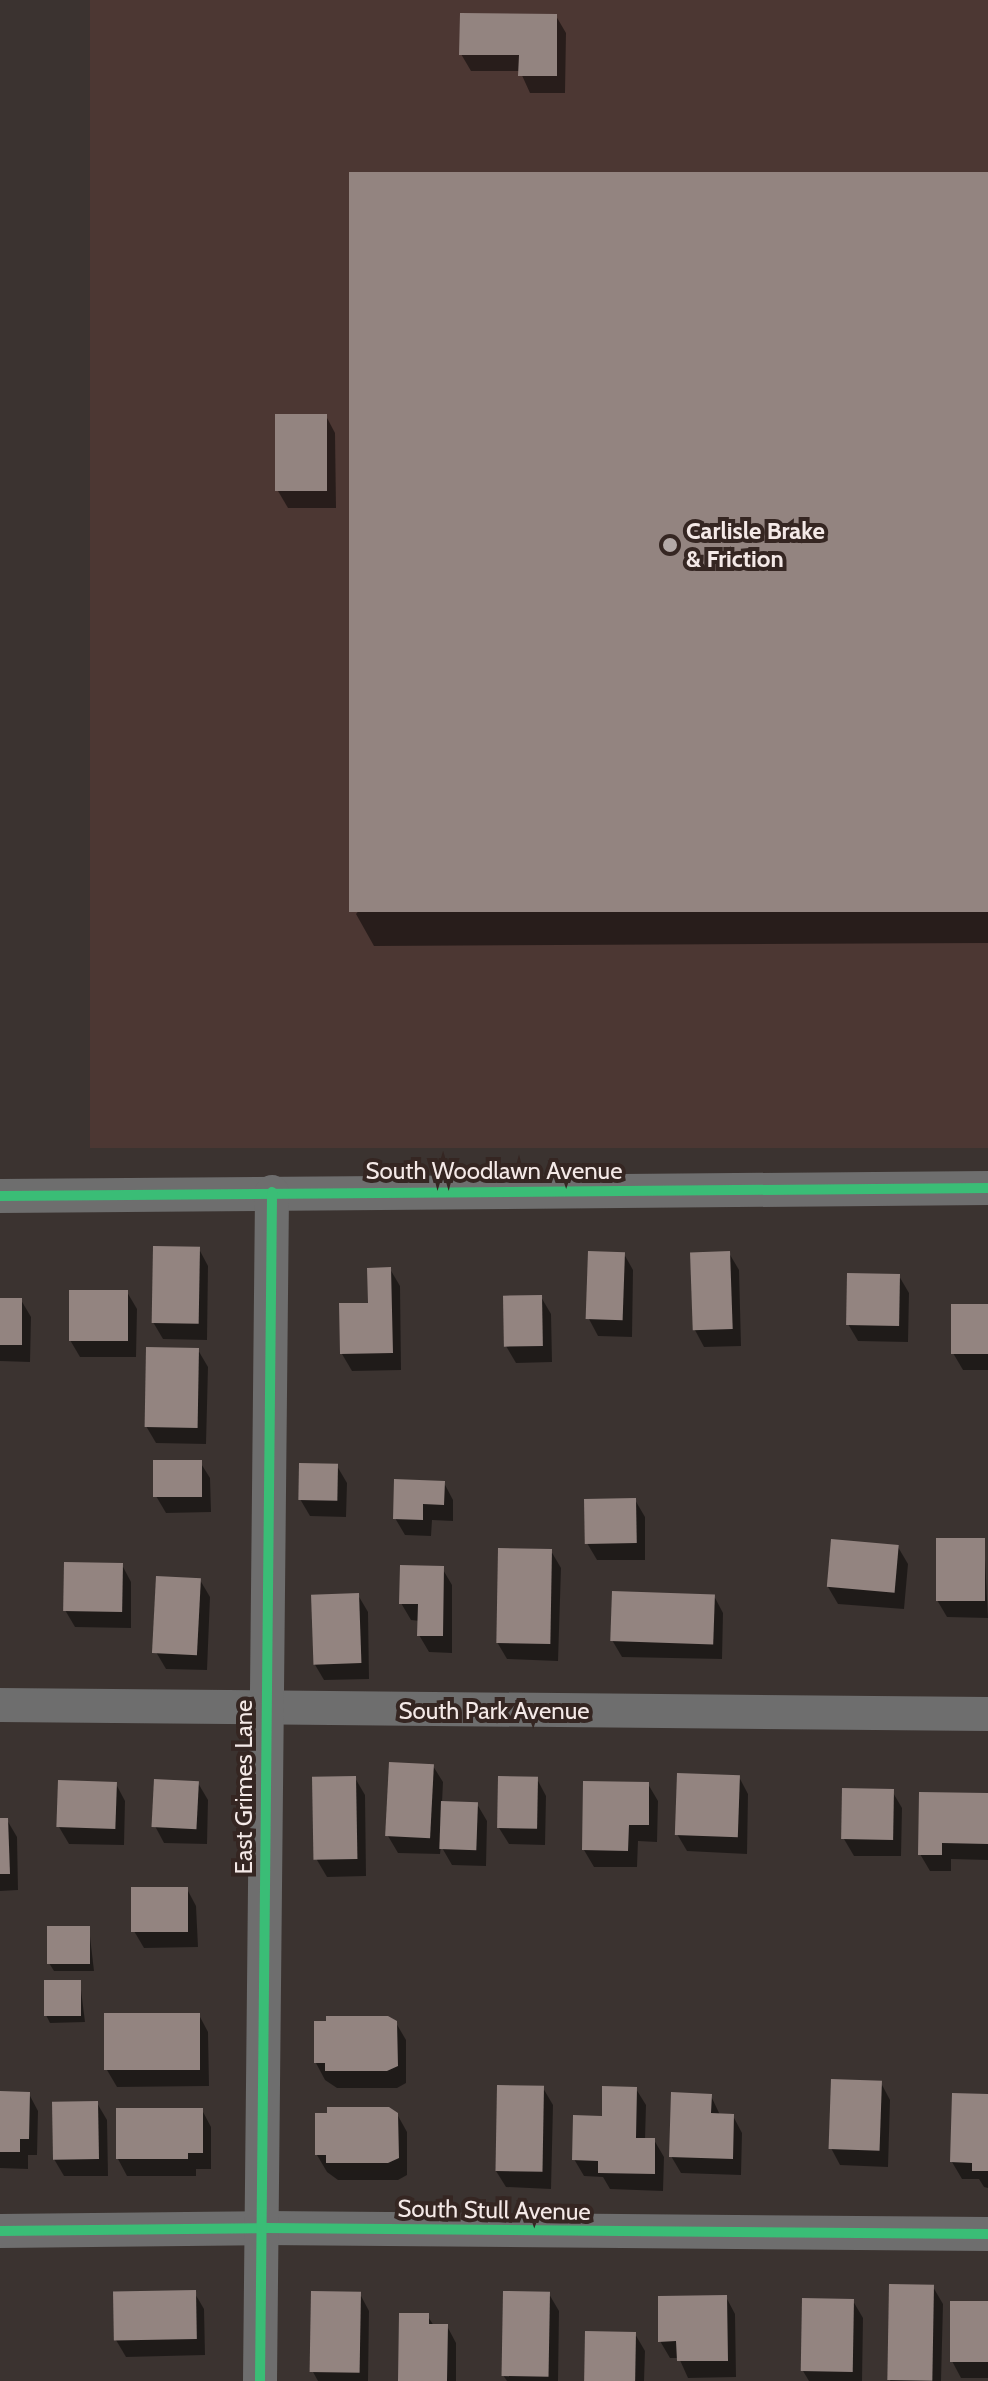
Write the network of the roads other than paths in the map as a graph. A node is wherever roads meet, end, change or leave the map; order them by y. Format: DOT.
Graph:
graph roads {
  1 [pos="988,1188"];
  2 [pos="272,1192"];
  3 [pos="0,1196"];
  4 [pos="0,1705"];
  5 [pos="264,1709"];
  6 [pos="988,1714"];
  7 [pos="265,2228"];
  8 [pos="0,2231"];
  9 [pos="988,2234"];
  10 [pos="260,2381"];
  1 -- 2 [label="street, South Woodlawn Avenue"];
  2 -- 3 [label="street, South Woodlawn Avenue"];
  2 -- 5 [label="street, East Grimes Lane"];
  4 -- 5 [label="street, South Park Avenue"];
  5 -- 6 [label="street, South Park Avenue"];
  5 -- 7 [label="street, East Grimes Lane"];
  7 -- 8 [label="street, South Stull Avenue"];
  7 -- 9 [label="street, South Stull Avenue"];
  7 -- 10 [label="street, East Grimes Lane"];
}
